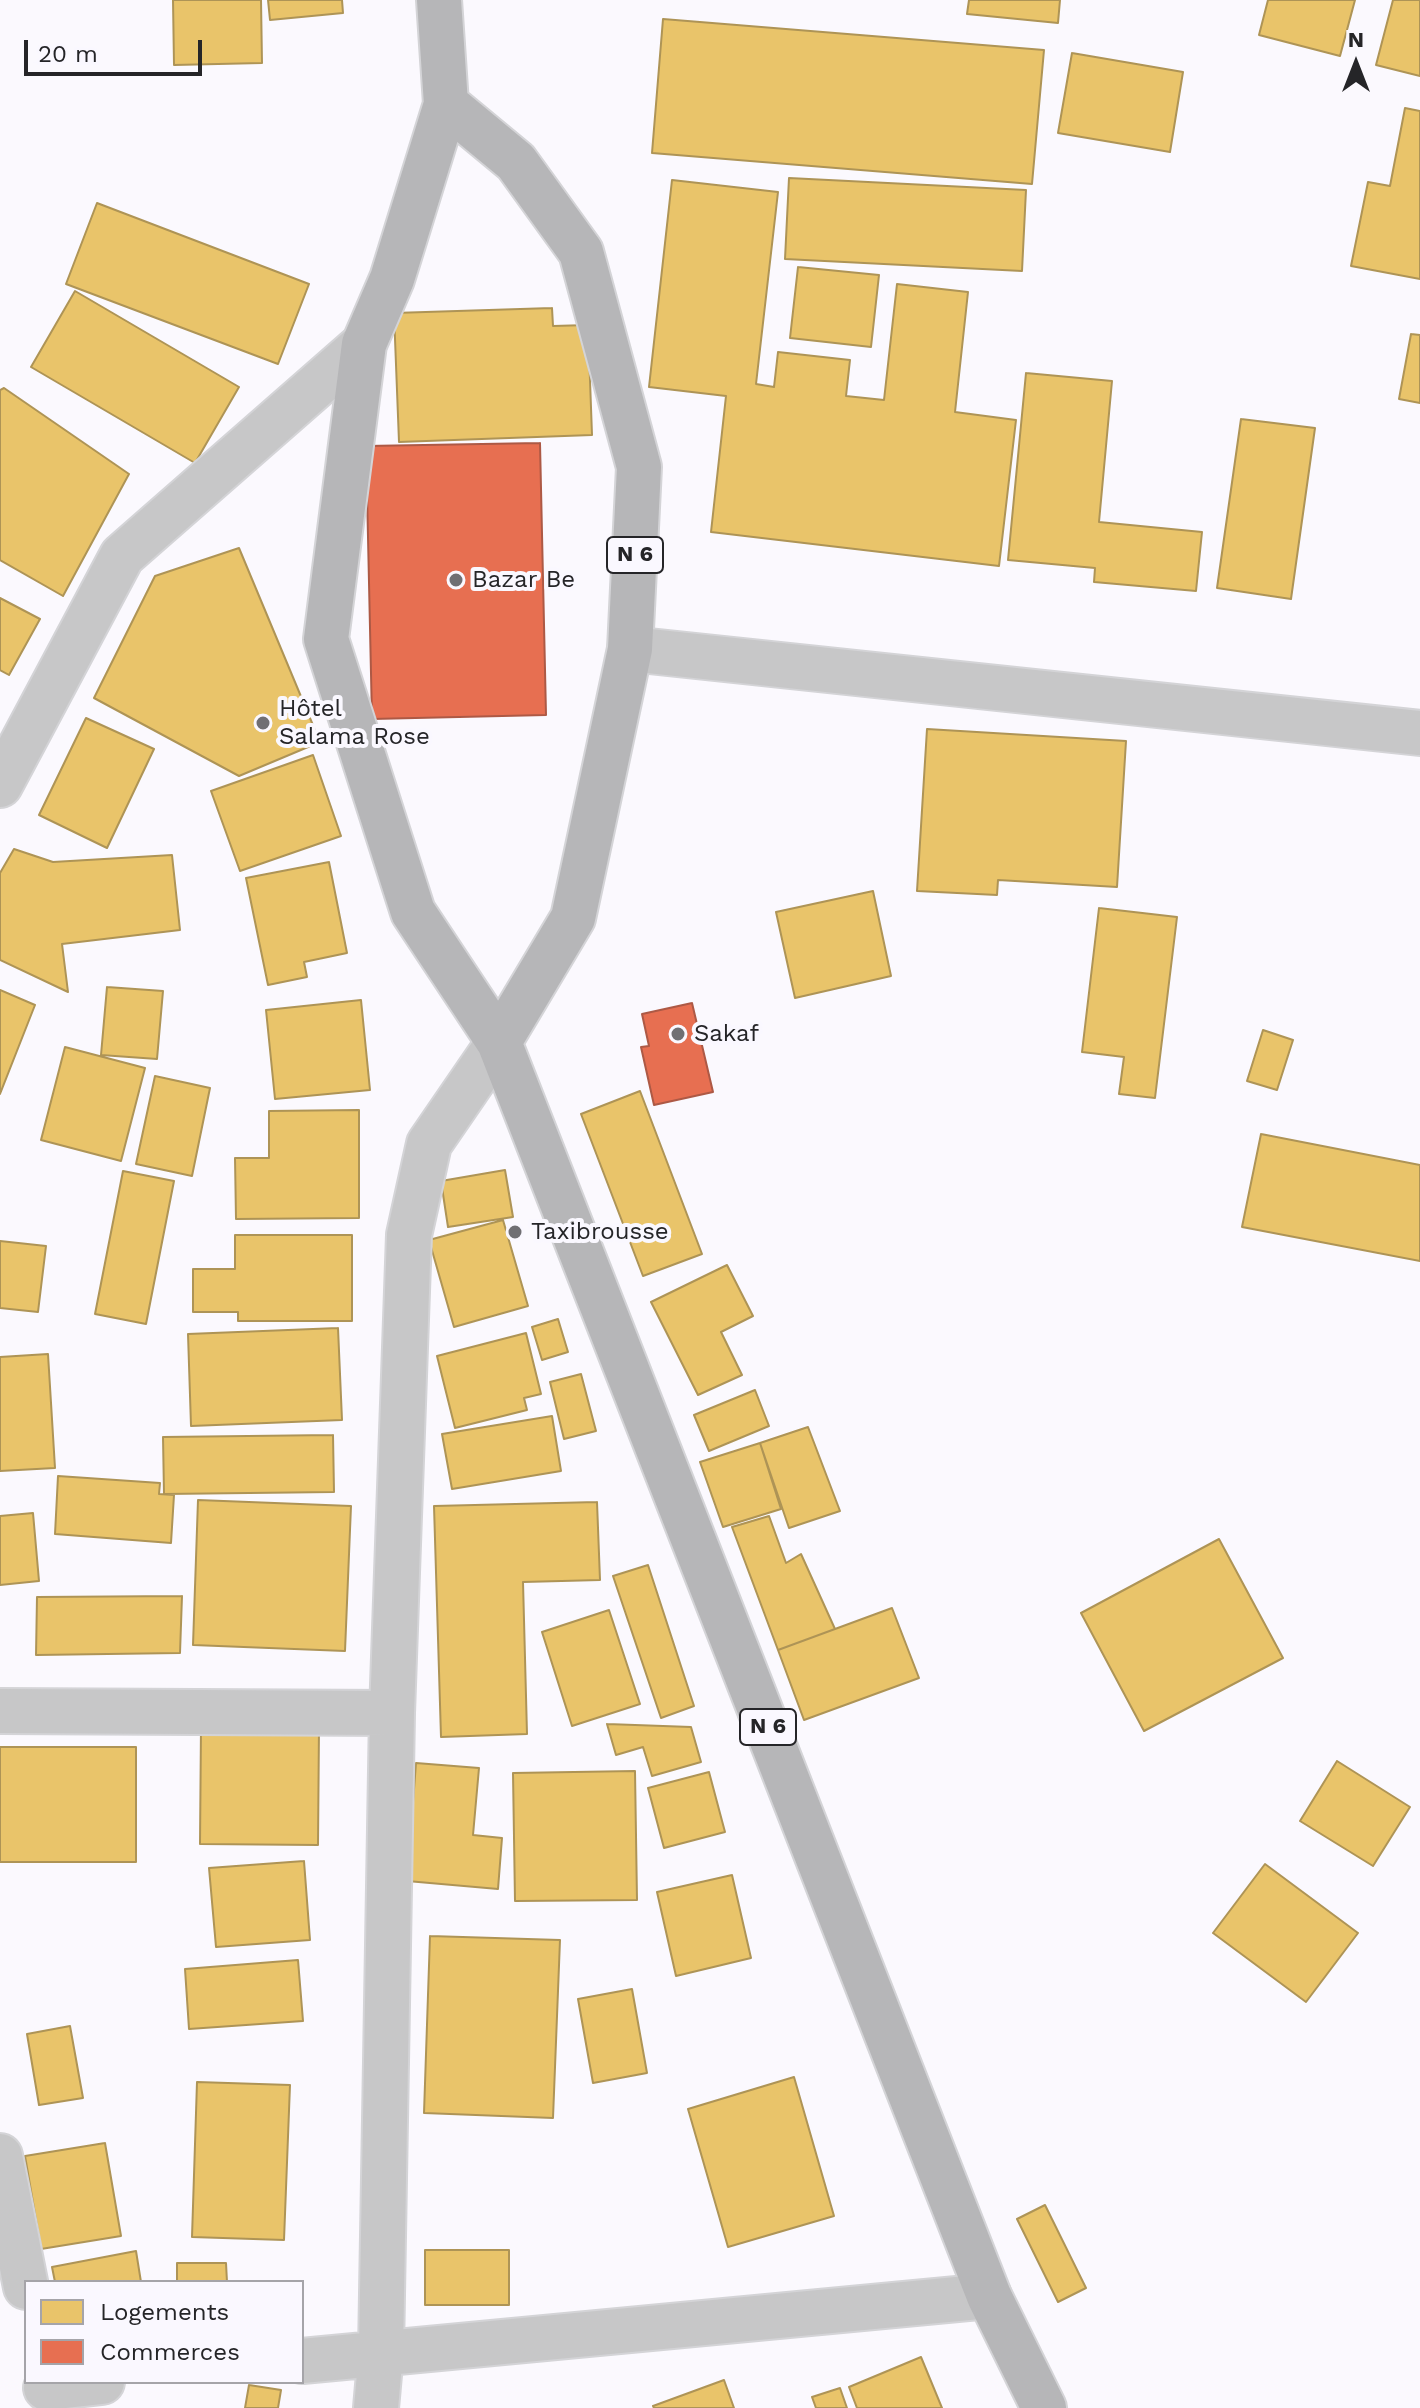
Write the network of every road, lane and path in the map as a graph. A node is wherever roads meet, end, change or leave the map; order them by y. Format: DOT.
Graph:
graph roads {
  1 [pos="439,0"];
  2 [pos="446,104"];
  3 [pos="364,344"];
  4 [pos="630,649"];
  5 [pos="1420,733"];
  6 [pos="0,785"];
  7 [pos="499,1042"];
  8 [pos="0,1711"];
  9 [pos="392,1713"];
  10 [pos="0,2156"];
  11 [pos="25,2280"];
  12 [pos="989,2296"];
  13 [pos="381,2352"];
  14 [pos="304,2361"];
  15 [pos="92,2384"];
  16 [pos="47,2393"];
  17 [pos="376,2408"];
  18 [pos="1044,2408"];
  1 -- 2 [label="main road, N 6"];
  2 -- 3 [label="main road, N 6"];
  2 -- 4 [label="main road, N 6"];
  3 -- 6 [label="street"];
  3 -- 7 [label="main road, N 6"];
  4 -- 5 [label="street"];
  4 -- 7 [label="main road, N 6"];
  7 -- 9 [label="street"];
  7 -- 12 [label="main road, N 6"];
  8 -- 9 [label="street"];
  9 -- 13 [label="street"];
  10 -- 11 [label="street"];
  12 -- 13 [label="street"];
  12 -- 18 [label="main road, N 6"];
  13 -- 14 [label="street"];
  13 -- 17 [label="street"];
  15 -- 16 [label="street"];
}
